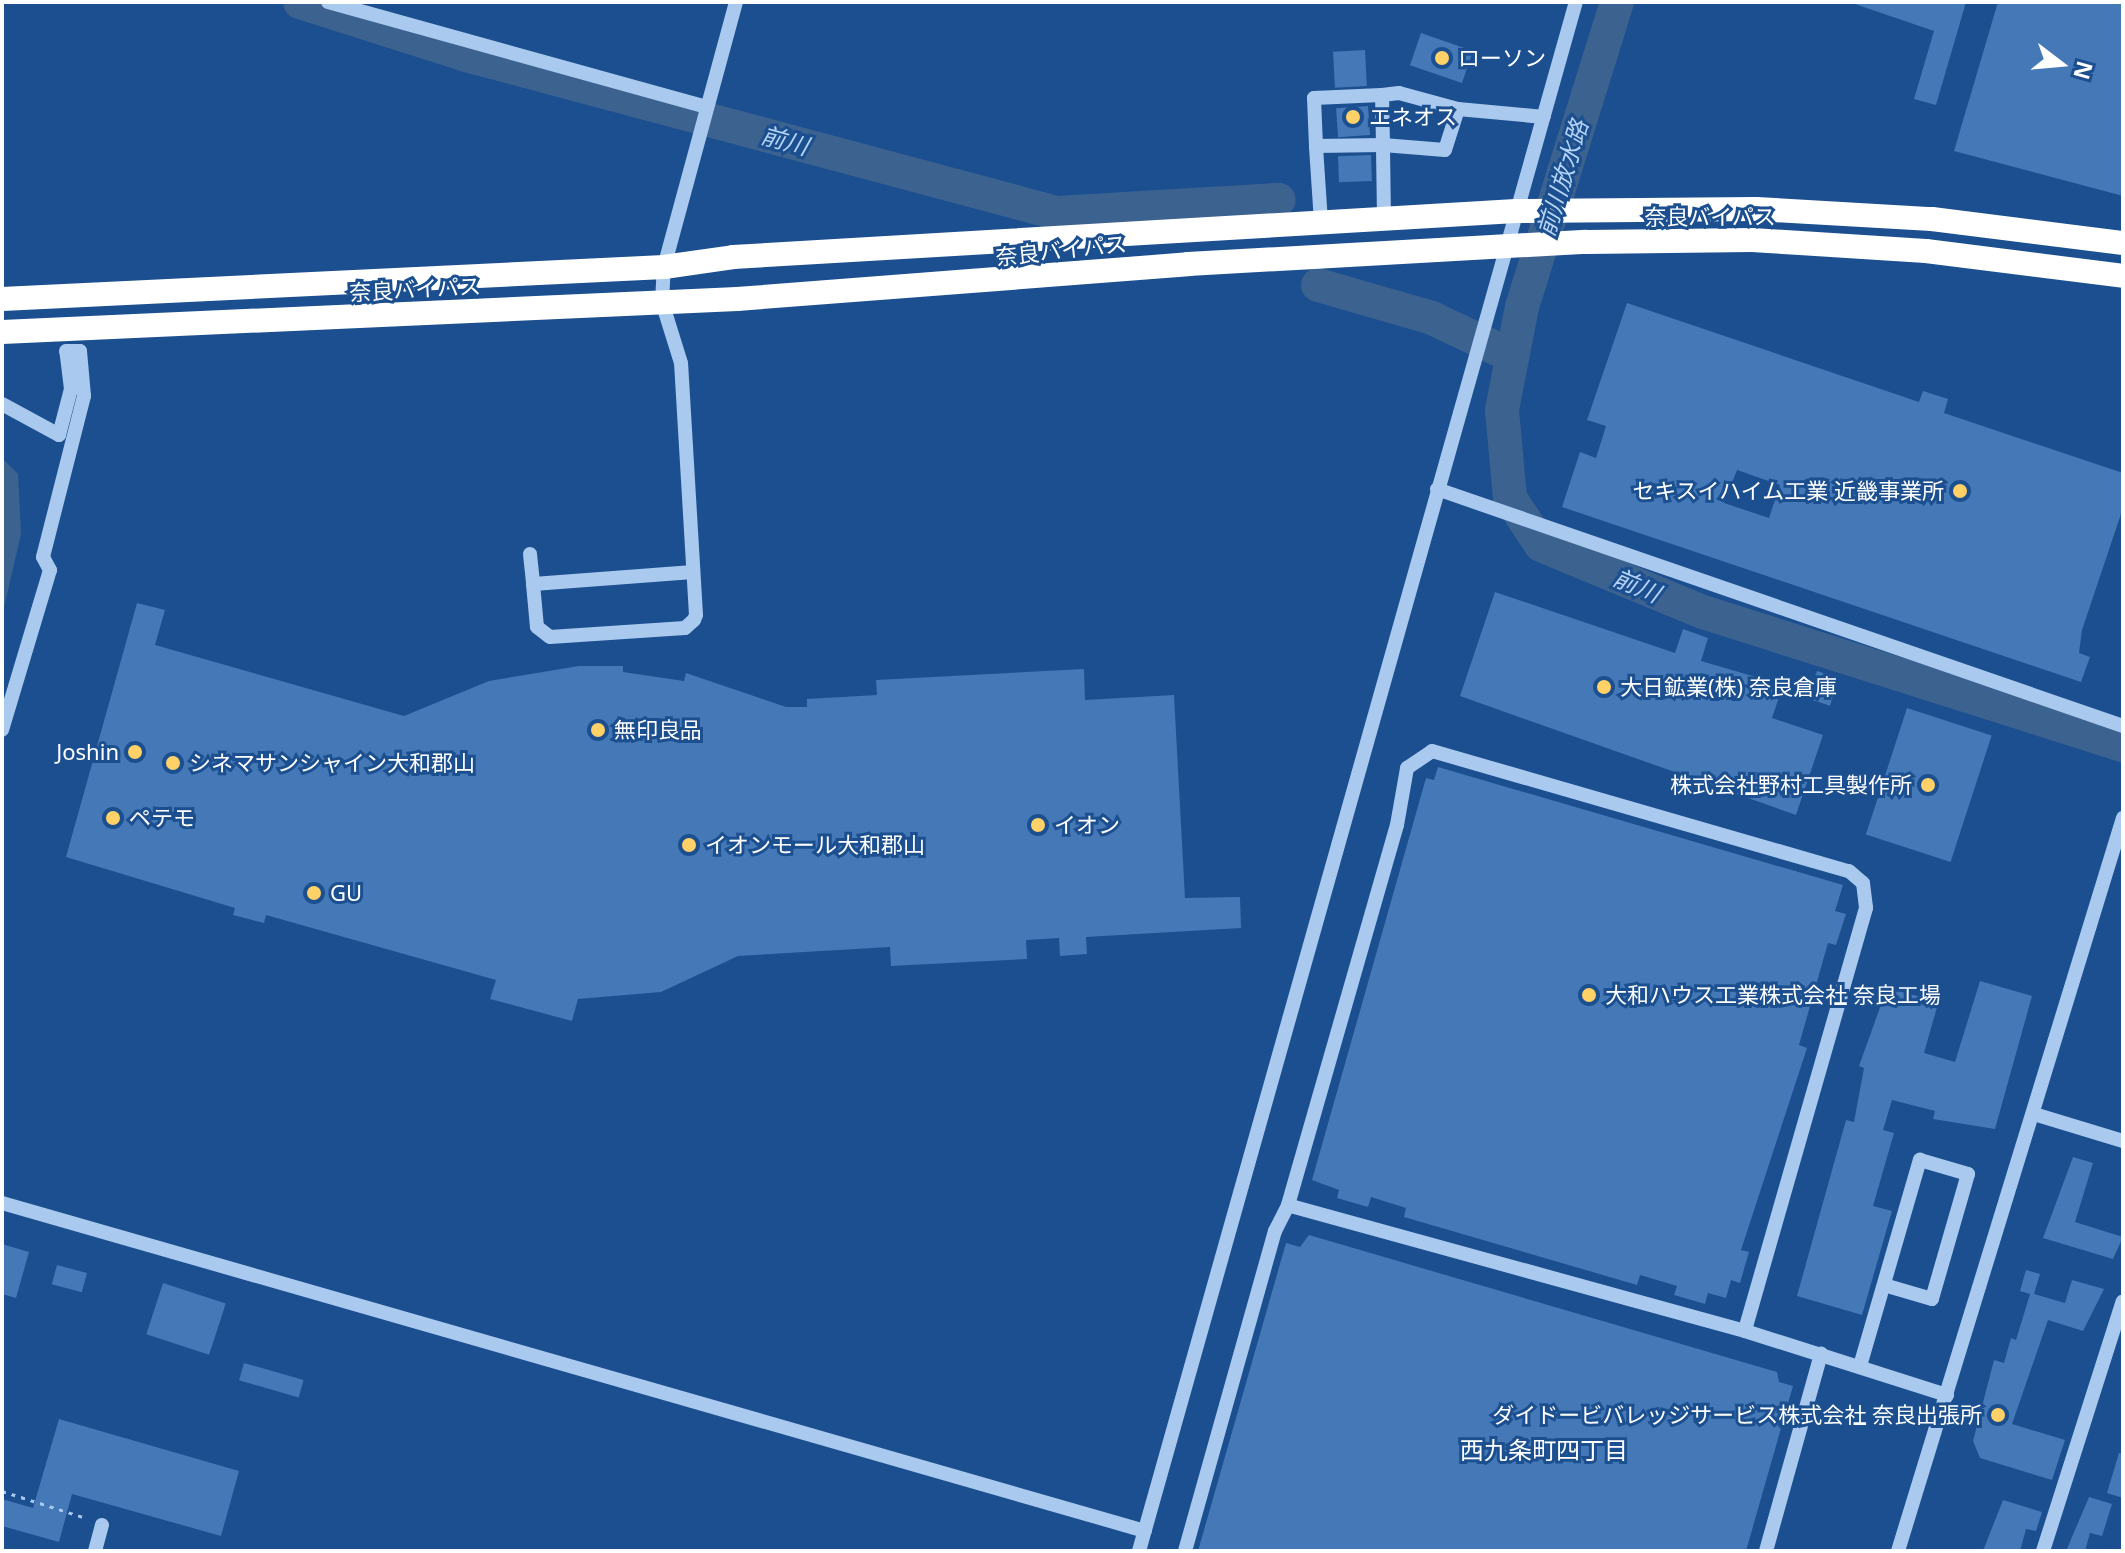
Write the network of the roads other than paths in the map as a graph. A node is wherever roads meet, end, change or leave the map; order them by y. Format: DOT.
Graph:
graph roads {
  1 [pos="328,2"];
  2 [pos="736,2"];
  3 [pos="1576,2"];
  4 [pos="1382,95"];
  5 [pos="707,107"];
  6 [pos="1458,109"];
  7 [pos="1544,117"];
  8 [pos="1383,145"];
  9 [pos="1316,146"];
  10 [pos="1516,211"];
  11 [pos="1384,219"];
  12 [pos="1321,222"];
  13 [pos="2123,243"];
  14 [pos="1507,245"];
  15 [pos="664,267"];
  16 [pos="2123,276"];
  17 [pos="2,299"];
  18 [pos="662,302"];
  19 [pos="2,332"];
  20 [pos="2,404"];
  21 [pos="1437,489"];
  22 [pos="530,554"];
  23 [pos="693,572"];
  24 [pos="533,584"];
  25 [pos="2123,726"];
  26 [pos="2,730"];
  27 [pos="2123,818"];
  28 [pos="2034,1114"];
  29 [pos="2123,1141"];
  30 [pos="2,1203"];
  31 [pos="1288,1205"];
  32 [pos="1884,1285"];
  33 [pos="2123,1301"];
  34 [pos="1745,1331"];
  35 [pos="1821,1354"];
  36 [pos="1860,1366"];
  37 [pos="1947,1395"];
  38 [pos="102,1525"];
  39 [pos="1145,1531"];
  40 [pos="95,1551"];
  41 [pos="1139,1551"];
  42 [pos="1185,1551"];
  43 [pos="1766,1551"];
  44 [pos="1898,1551"];
  45 [pos="2043,1551"];
  1 -- 5 [label="street"];
  2 -- 5 [label="street"];
  3 -- 7 [label="street"];
  4 -- 6 [label="street"];
  4 -- 8 [label="street"];
  4 -- 9 [label="street"];
  5 -- 15 [label="street"];
  6 -- 7 [label="street"];
  6 -- 8 [label="street"];
  7 -- 10 [label="street"];
  8 -- 9 [label="street"];
  8 -- 11 [label="street"];
  9 -- 12 [label="street"];
  10 -- 11 [label="highway, 奈良バイパス"];
  10 -- 13 [label="highway, 奈良バイパス"];
  10 -- 14 [label="street"];
  11 -- 12 [label="highway, 奈良バイパス"];
  12 -- 15 [label="highway, 奈良バイパス"];
  14 -- 16 [label="highway, 奈良バイパス"];
  14 -- 18 [label="highway, 奈良バイパス"];
  14 -- 21 [label="street"];
  15 -- 17 [label="highway, 奈良バイパス"];
  15 -- 18 [label="street"];
  18 -- 19 [label="highway, 奈良バイパス"];
  18 -- 23 [label="street"];
  20 -- 26 [label="street"];
  21 -- 25 [label="street"];
  21 -- 39 [label="street"];
  22 -- 24 [label="street"];
  23 -- 24 [label="street"];
  23 -- 24 [label="street"];
  27 -- 28 [label="street"];
  28 -- 29 [label="street"];
  28 -- 37 [label="street"];
  30 -- 39 [label="street"];
  31 -- 34 [label="street"];
  31 -- 34 [label="street"];
  31 -- 42 [label="street"];
  32 -- 32 [label="street"];
  32 -- 36 [label="street"];
  33 -- 45 [label="street"];
  34 -- 35 [label="street"];
  35 -- 36 [label="street"];
  35 -- 43 [label="street"];
  36 -- 37 [label="street"];
  37 -- 44 [label="street"];
  38 -- 40 [label="street"];
  39 -- 41 [label="street"];
}
